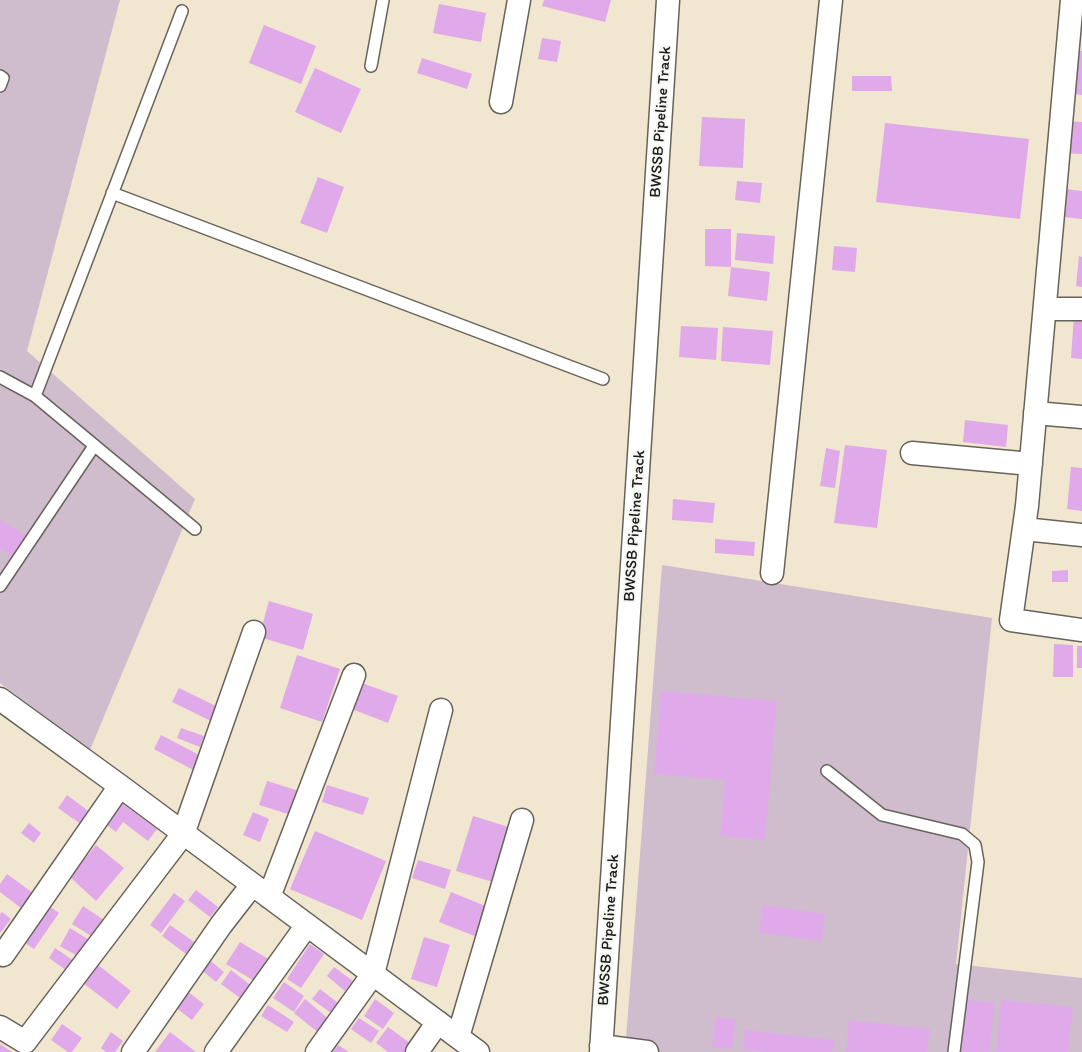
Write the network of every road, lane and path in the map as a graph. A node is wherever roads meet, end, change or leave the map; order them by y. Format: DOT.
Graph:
graph roads {
  1 [pos="383,0"];
  2 [pos="519,0"];
  3 [pos="668,0"];
  4 [pos="831,0"];
  5 [pos="1072,0"];
  6 [pos="182,11"];
  7 [pos="371,66"];
  8 [pos="0,76"];
  9 [pos="0,86"];
  10 [pos="501,102"];
  11 [pos="112,193"];
  12 [pos="1045,309"];
  13 [pos="1082,309"];
  14 [pos="0,378"];
  15 [pos="603,379"];
  16 [pos="34,396"];
  17 [pos="1035,413"];
  18 [pos="1082,417"];
  19 [pos="94,446"];
  20 [pos="912,452"];
  21 [pos="1031,464"];
  22 [pos="195,529"];
  23 [pos="1024,529"];
  24 [pos="1082,535"];
  25 [pos="772,572"];
  26 [pos="0,586"];
  27 [pos="1082,630"];
  28 [pos="254,632"];
  29 [pos="354,676"];
  30 [pos="0,699"];
  31 [pos="441,710"];
  32 [pos="827,771"];
  33 [pos="120,786"];
  34 [pos="522,820"];
  35 [pos="183,834"];
  36 [pos="261,891"];
  37 [pos="307,925"];
  38 [pos="2,955"];
  39 [pos="373,974"];
  40 [pos="438,1022"];
  41 [pos="0,1027"];
  42 [pos="458,1037"];
  43 [pos="601,1049"];
  44 [pos="133,1052"];
  45 [pos="216,1052"];
  46 [pos="317,1052"];
  47 [pos="417,1052"];
  48 [pos="478,1052"];
  49 [pos="647,1052"];
  50 [pos="954,1052"];
  1 -- 7 [label="lane"];
  2 -- 10 [label="street"];
  3 -- 43 [label="street, BWSSB Pipeline Track"];
  4 -- 25 [label="street"];
  5 -- 12 [label="street"];
  6 -- 11 [label="lane"];
  8 -- 9 [label="lane"];
  11 -- 15 [label="lane"];
  11 -- 16 [label="lane"];
  12 -- 13 [label="street"];
  12 -- 17 [label="street"];
  14 -- 16 [label="lane"];
  16 -- 19 [label="lane"];
  17 -- 18 [label="street"];
  17 -- 21 [label="street"];
  19 -- 22 [label="lane"];
  19 -- 26 [label="lane"];
  20 -- 21 [label="street"];
  21 -- 23 [label="street"];
  23 -- 24 [label="street"];
  23 -- 27 [label="street"];
  28 -- 35 [label="street"];
  29 -- 36 [label="street"];
  30 -- 33 [label="street"];
  31 -- 39 [label="street"];
  32 -- 50 [label="lane"];
  33 -- 35 [label="street"];
  33 -- 38 [label="street"];
  34 -- 42 [label="street"];
  35 -- 36 [label="street"];
  35 -- 41 [label="street"];
  36 -- 37 [label="street"];
  36 -- 44 [label="street"];
  37 -- 39 [label="street"];
  37 -- 45 [label="street"];
  39 -- 40 [label="street"];
  39 -- 46 [label="street"];
  40 -- 42 [label="street"];
  40 -- 47 [label="street"];
  42 -- 48 [label="street"];
  43 -- 49 [label="street"];
}
